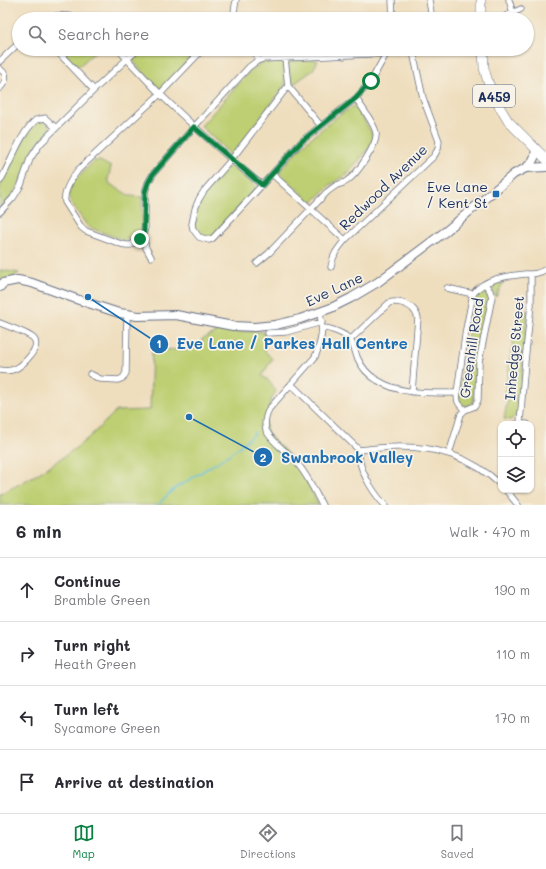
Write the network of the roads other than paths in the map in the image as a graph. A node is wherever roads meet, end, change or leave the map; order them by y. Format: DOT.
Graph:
graph roads {
  1 [pos="236,0"];
  2 [pos="392,0"];
  3 [pos="429,0"];
  4 [pos="481,0"];
  5 [pos="509,0"];
  6 [pos="521,9"];
  7 [pos="234,12"];
  8 [pos="393,12"];
  9 [pos="431,12"];
  10 [pos="481,12"];
  11 [pos="513,12"];
  12 [pos="515,12"];
  13 [pos="12,50"];
  14 [pos="62,56"];
  15 [pos="124,56"];
  16 [pos="131,56"];
  17 [pos="196,56"];
  18 [pos="257,56"];
  19 [pos="344,56"];
  20 [pos="385,56"];
  21 [pos="414,56"];
  22 [pos="483,56"];
  23 [pos="285,58"];
  24 [pos="127,59"];
  25 [pos="0,61"];
  26 [pos="257,61"];
  27 [pos="0,69"];
  28 [pos="288,86"];
  29 [pos="0,88"];
  30 [pos="94,90"];
  31 [pos="160,94"];
  32 [pos="356,98"];
  33 [pos="321,126"];
  34 [pos="194,127"];
  35 [pos="56,128"];
  36 [pos="536,149"];
  37 [pos="546,159"];
  38 [pos="231,160"];
  39 [pos="546,167"];
  40 [pos="526,168"];
  41 [pos="272,174"];
  42 [pos="0,181"];
  43 [pos="262,185"];
  44 [pos="311,209"];
  45 [pos="0,212"];
  46 [pos="142,235"];
  47 [pos="345,240"];
  48 [pos="131,245"];
  49 [pos="146,248"];
  50 [pos="151,256"];
  51 [pos="257,263"];
  52 [pos="331,267"];
  53 [pos="546,269"];
  54 [pos="531,274"];
  55 [pos="485,284"];
  56 [pos="0,287"];
  57 [pos="448,288"];
  58 [pos="473,294"];
  59 [pos="320,312"];
  60 [pos="127,314"];
  61 [pos="0,324"];
  62 [pos="322,325"];
  63 [pos="268,333"];
  64 [pos="350,340"];
  65 [pos="0,370"];
  66 [pos="90,374"];
  67 [pos="291,384"];
  68 [pos="412,392"];
  69 [pos="457,393"];
  70 [pos="465,410"];
  71 [pos="518,421"];
  72 [pos="359,450"];
  73 [pos="449,454"];
  74 [pos="498,483"];
  75 [pos="508,493"];
  76 [pos="322,505"];
  77 [pos="386,505"];
  78 [pos="518,505"];
  1 -- 7 [label="street"];
  2 -- 8 [label="street"];
  3 -- 9 [label="street"];
  4 -- 10 [label="main road"];
  5 -- 11 [label="street"];
  6 -- 12 [label="street"];
  13 -- 25 [label="street"];
  14 -- 30 [label="street"];
  15 -- 24 [label="street"];
  16 -- 24 [label="street"];
  17 -- 31 [label="street"];
  18 -- 26 [label="street"];
  19 -- 23 [label="street"];
  20 -- 32 [label="street"];
  21 -- 47 [label="street, Redwood Avenue"];
  22 -- 36 [label="main road, A459"];
  23 -- 26 [label="street"];
  23 -- 28 [label="street"];
  24 -- 30 [label="street"];
  24 -- 31 [label="street"];
  26 -- 34 [label="street"];
  27 -- 29 [label="street"];
  28 -- 33 [label="street"];
  28 -- 38 [label="street"];
  30 -- 35 [label="street"];
  31 -- 34 [label="street"];
  31 -- 48 [label="street"];
  32 -- 33 [label="street"];
  32 -- 44 [label="street"];
  33 -- 41 [label="street"];
  34 -- 38 [label="street"];
  34 -- 46 [label="street"];
  35 -- 42 [label="street"];
  35 -- 45 [label="street"];
  36 -- 37 [label="main road, A459"];
  36 -- 40 [label="street"];
  38 -- 43 [label="street"];
  38 -- 43 [label="street"];
  39 -- 40 [label="street, Eve Lane"];
  40 -- 59 [label="street, Eve Lane"];
  41 -- 43 [label="street"];
  41 -- 44 [label="street"];
  44 -- 47 [label="street"];
  44 -- 51 [label="street"];
  46 -- 48 [label="street"];
  46 -- 49 [label="street"];
  47 -- 52 [label="street, Redwood Avenue"];
  48 -- 49 [label="street"];
  49 -- 50 [label="street"];
  53 -- 54 [label="street, Greenhill Road"];
  54 -- 55 [label="street, Greenhill Road"];
  54 -- 71 [label="street, Inhedge Street"];
  55 -- 58 [label="street, Greenhill Road"];
  55 -- 70 [label="street, Greenhill Road"];
  56 -- 60 [label="street, Eve Lane"];
  57 -- 58 [label="street, Greenhill Road"];
  58 -- 69 [label="street, Greenhill Road"];
  59 -- 60 [label="street, Eve Lane"];
  59 -- 62 [label="street"];
  60 -- 66 [label="street"];
  61 -- 65 [label="street"];
  62 -- 63 [label="street"];
  62 -- 64 [label="street"];
  62 -- 67 [label="street"];
  64 -- 68 [label="street"];
  64 -- 68 [label="street"];
  67 -- 72 [label="street"];
  67 -- 76 [label="street"];
  68 -- 69 [label="street"];
  69 -- 70 [label="street, Greenhill Road"];
  70 -- 73 [label="street"];
  72 -- 73 [label="street"];
  72 -- 77 [label="street"];
  73 -- 74 [label="street"];
  75 -- 78 [label="street"];
}
